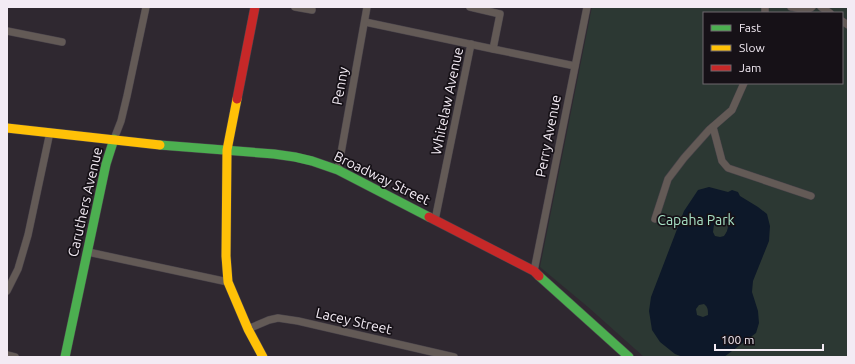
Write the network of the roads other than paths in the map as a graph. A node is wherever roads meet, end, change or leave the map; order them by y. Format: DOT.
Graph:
graph roads {
  1 [pos="146,7"];
  2 [pos="255,7"];
  3 [pos="295,7"];
  4 [pos="367,7"];
  5 [pos="470,7"];
  6 [pos="587,7"];
  7 [pos="791,7"];
  8 [pos="812,7"];
  9 [pos="312,10"];
  10 [pos="365,22"];
  11 [pos="7,31"];
  12 [pos="62,42"];
  13 [pos="471,44"];
  14 [pos="493,49"];
  15 [pos="575,66"];
  16 [pos="744,84"];
  17 [pos="713,127"];
  18 [pos="7,128"];
  19 [pos="50,132"];
  20 [pos="114,139"];
  21 [pos="226,150"];
  22 [pos="338,170"];
  23 [pos="811,196"];
  24 [pos="655,219"];
  25 [pos="435,220"];
  26 [pos="88,252"];
  27 [pos="534,271"];
  28 [pos="228,282"];
  29 [pos="7,291"];
  30 [pos="248,329"];
  31 [pos="7,355"];
  32 [pos="14,357"];
  33 [pos="65,357"];
  34 [pos="262,357"];
  35 [pos="454,357"];
  36 [pos="629,357"];
  1 -- 20 [label="street, Caruthers Avenue"];
  2 -- 21 [label="main road"];
  3 -- 9 [label="street"];
  4 -- 10 [label="street, Penny"];
  5 -- 14 [label="street"];
  6 -- 15 [label="street, Perry Avenue"];
  7 -- 8 [label="street"];
  10 -- 13 [label="street"];
  10 -- 22 [label="street, Penny"];
  11 -- 12 [label="street"];
  13 -- 14 [label="street, Whitelaw Avenue"];
  13 -- 25 [label="street, Whitelaw Avenue"];
  14 -- 15 [label="street, Whitelaw Avenue"];
  15 -- 27 [label="street, Perry Avenue"];
  16 -- 17 [label="street"];
  17 -- 23 [label="street"];
  17 -- 24 [label="street"];
  18 -- 19 [label="main road, Broadway Street"];
  19 -- 20 [label="main road, Broadway Street"];
  19 -- 29 [label="street"];
  20 -- 21 [label="main road, Broadway Street"];
  20 -- 26 [label="main road, Caruthers Avenue"];
  21 -- 22 [label="main road, Broadway Street"];
  21 -- 28 [label="main road"];
  22 -- 25 [label="main road, Broadway Street"];
  25 -- 27 [label="main road, Broadway Street"];
  26 -- 28 [label="street"];
  26 -- 33 [label="main road, Caruthers Avenue"];
  27 -- 36 [label="main road, Broadway Street"];
  28 -- 30 [label="main road"];
  30 -- 34 [label="main road"];
  30 -- 35 [label="street, Lacey Street"];
  31 -- 32 [label="street"];
}
